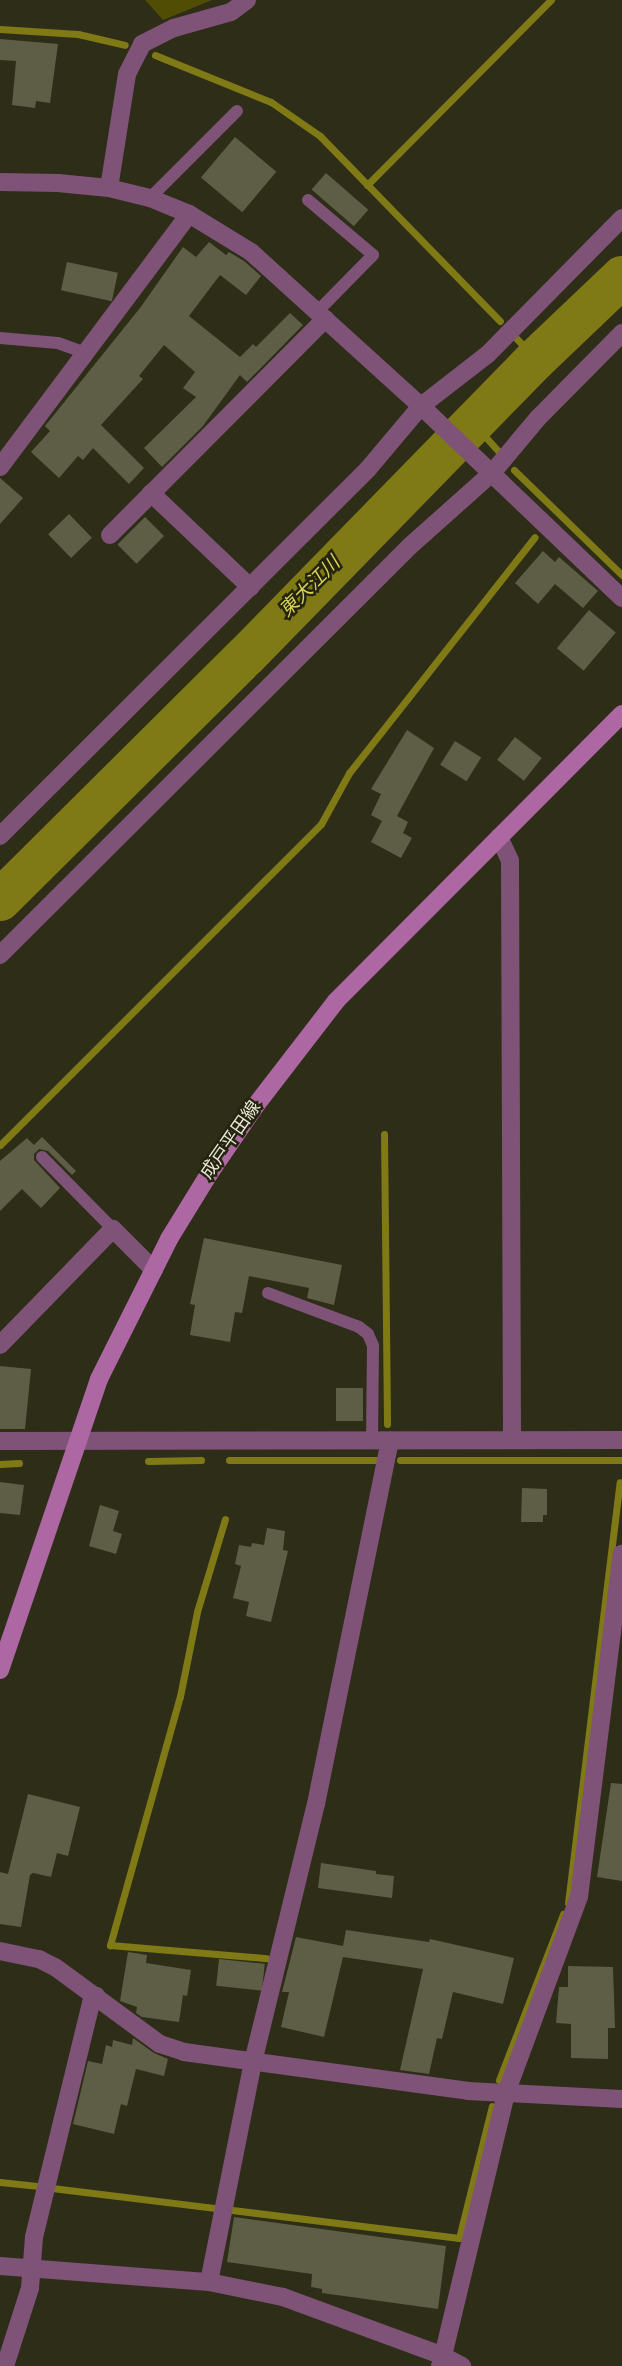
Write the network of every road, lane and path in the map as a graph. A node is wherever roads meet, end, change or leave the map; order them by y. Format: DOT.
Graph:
graph roads {
  1 [pos="247,0"];
  2 [pos="237,111"];
  3 [pos="0,182"];
  4 [pos="109,188"];
  5 [pos="150,198"];
  6 [pos="308,200"];
  7 [pos="189,214"];
  8 [pos="622,218"];
  9 [pos="321,316"];
  10 [pos="622,333"];
  11 [pos="0,338"];
  12 [pos="85,353"];
  13 [pos="426,411"];
  14 [pos="0,467"];
  15 [pos="486,468"];
  16 [pos="151,494"];
  17 [pos="110,535"];
  18 [pos="250,587"];
  19 [pos="622,598"];
  20 [pos="622,714"];
  21 [pos="0,836"];
  22 [pos="499,837"];
  23 [pos="0,955"];
  24 [pos="42,1157"];
  25 [pos="113,1229"];
  26 [pos="153,1270"];
  27 [pos="268,1293"];
  28 [pos="0,1345"];
  29 [pos="79,1440"];
  30 [pos="381,1440"];
  31 [pos="512,1440"];
  32 [pos="622,1440"];
  33 [pos="0,1441"];
  34 [pos="622,1554"];
  35 [pos="0,1670"];
  36 [pos="0,1951"];
  37 [pos="96,1996"];
  38 [pos="253,2062"];
  39 [pos="506,2093"];
  40 [pos="622,2099"];
  41 [pos="0,2266"];
  42 [pos="31,2269"];
  43 [pos="209,2282"];
  44 [pos="441,2361"];
  45 [pos="5,2366"];
  46 [pos="462,2366"];
  1 -- 4 [label="street"];
  2 -- 5 [label="lane"];
  3 -- 4 [label="street"];
  4 -- 5 [label="street"];
  5 -- 7 [label="street"];
  6 -- 9 [label="lane"];
  7 -- 9 [label="street"];
  7 -- 12 [label="street"];
  8 -- 13 [label="street"];
  9 -- 13 [label="street"];
  9 -- 16 [label="street"];
  10 -- 15 [label="street"];
  11 -- 12 [label="lane"];
  12 -- 14 [label="street"];
  13 -- 15 [label="street"];
  13 -- 18 [label="street"];
  15 -- 19 [label="street"];
  15 -- 23 [label="street"];
  16 -- 17 [label="street"];
  16 -- 18 [label="street"];
  18 -- 21 [label="street"];
  20 -- 22 [label="main road, 成戸平田線"];
  22 -- 26 [label="main road, 成戸平田線"];
  22 -- 31 [label="street"];
  24 -- 25 [label="lane"];
  25 -- 26 [label="street"];
  25 -- 28 [label="street"];
  26 -- 29 [label="main road, 成戸平田線"];
  27 -- 30 [label="lane"];
  29 -- 30 [label="street"];
  29 -- 33 [label="street"];
  29 -- 35 [label="main road, 成戸平田線"];
  30 -- 31 [label="street"];
  30 -- 38 [label="street"];
  31 -- 32 [label="street"];
  34 -- 39 [label="street"];
  36 -- 37 [label="street"];
  37 -- 38 [label="street"];
  37 -- 42 [label="street"];
  38 -- 39 [label="street"];
  38 -- 43 [label="street"];
  39 -- 40 [label="street"];
  39 -- 44 [label="street"];
  41 -- 42 [label="street"];
  42 -- 43 [label="street"];
  42 -- 45 [label="street"];
  43 -- 44 [label="street"];
  44 -- 46 [label="street"];
}
